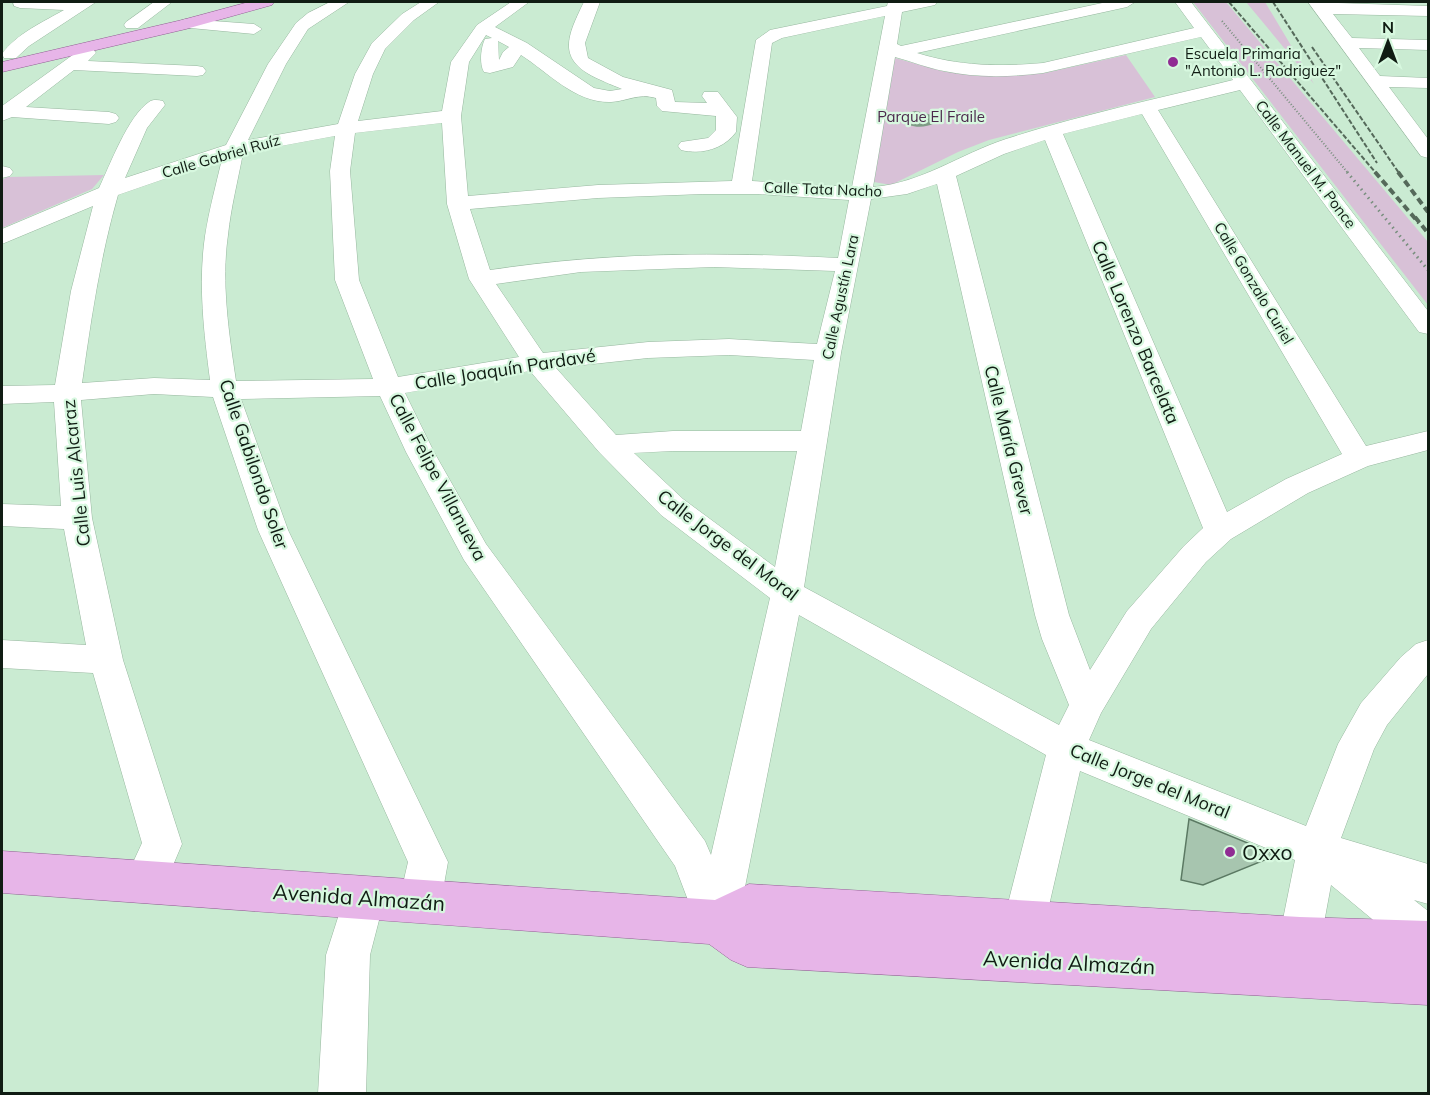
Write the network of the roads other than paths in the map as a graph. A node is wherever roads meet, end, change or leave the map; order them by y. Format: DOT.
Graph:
graph roads {
  1 [pos="164,2"];
  2 [pos="230,2"];
  3 [pos="266,2"];
  4 [pos="341,2"];
  5 [pos="431,2"];
  6 [pos="521,2"];
  7 [pos="592,2"];
  8 [pos="929,2"];
  9 [pos="1127,2"];
  10 [pos="1183,2"];
  11 [pos="21,3"];
  12 [pos="84,4"];
  13 [pos="895,5"];
  14 [pos="1318,5"];
  15 [pos="1422,8"];
  16 [pos="796,10"];
  17 [pos="186,24"];
  18 [pos="1212,24"];
  19 [pos="132,25"];
  20 [pos="802,28"];
  21 [pos="254,29"];
  22 [pos="487,36"];
  23 [pos="1347,43"];
  24 [pos="97,45"];
  25 [pos="1428,45"];
  26 [pos="521,46"];
  27 [pos="891,51"];
  28 [pos="8,52"];
  29 [pos="71,65"];
  30 [pos="197,71"];
  31 [pos="1373,81"];
  32 [pos="1428,82"];
  33 [pos="1244,83"];
  34 [pos="640,89"];
  35 [pos="156,105"];
  36 [pos="1148,108"];
  37 [pos="5,113"];
  38 [pos="451,116"];
  39 [pos="109,118"];
  40 [pos="1406,124"];
  41 [pos="1428,124"];
  42 [pos="346,127"];
  43 [pos="1052,132"];
  44 [pos="688,146"];
  45 [pos="234,149"];
  46 [pos="1428,152"];
  47 [pos="945,172"];
  48 [pos="741,187"];
  49 [pos="109,190"];
  50 [pos="861,192"];
  51 [pos="458,204"];
  52 [pos="2,237"];
  53 [pos="849,265"];
  54 [pos="481,279"];
  55 [pos="1428,327"];
  56 [pos="828,353"];
  57 [pos="536,362"];
  58 [pos="389,387"];
  59 [pos="225,389"];
  60 [pos="67,393"];
  61 [pos="2,395"];
  62 [pos="814,441"];
  63 [pos="1428,441"];
  64 [pos="609,445"];
  65 [pos="1359,458"];
  66 [pos="2,515"];
  67 [pos="77,518"];
  68 [pos="1220,531"];
  69 [pos="787,593"];
  70 [pos="2,654"];
  71 [pos="1428,654"];
  72 [pos="106,660"];
  73 [pos="1087,705"];
  74 [pos="1067,748"];
  75 [pos="1317,850"];
  76 [pos="2,872"];
  77 [pos="145,882"];
  78 [pos="1428,884"];
  79 [pos="364,897"];
  80 [pos="420,901"];
  81 [pos="717,922"];
  82 [pos="1024,923"];
  83 [pos="1428,938"];
  84 [pos="1300,939"];
  85 [pos="1428,944"];
  86 [pos="1374,979"];
  87 [pos="1428,982"];
  88 [pos="1428,996"];
  89 [pos="342,1094"];
  1 -- 19 [label="street"];
  2 -- 19 [label="main road"];
  3 -- 17 [label="main road"];
  4 -- 45 [label="street, Calle Gabilondo Soler"];
  5 -- 42 [label="street, Calle Felipe Villanueva"];
  6 -- 22 [label="street, Calle Jorge del Moral"];
  7 -- 34 [label="street"];
  8 -- 13 [label="street"];
  9 -- 27 [label="street"];
  10 -- 18 [label="street, Calle Manuel M. Ponce"];
  11 -- 12 [label="street"];
  12 -- 28 [label="street"];
  13 -- 20 [label="street"];
  13 -- 27 [label="street, Calle Agustín Lara"];
  14 -- 15 [label="street"];
  14 -- 23 [label="street"];
  16 -- 20 [label="street"];
  17 -- 21 [label="street"];
  17 -- 24 [label="main road"];
  18 -- 27 [label="street"];
  18 -- 33 [label="street, Calle Manuel M. Ponce"];
  19 -- 28 [label="main road"];
  20 -- 48 [label="street"];
  22 -- 26 [label="street"];
  22 -- 26 [label="street"];
  22 -- 38 [label="street, Calle Jorge del Moral"];
  23 -- 25 [label="street"];
  23 -- 31 [label="street"];
  24 -- 28 [label="main road"];
  24 -- 29 [label="street"];
  26 -- 34 [label="street"];
  27 -- 50 [label="street, Calle Agustín Lara"];
  29 -- 30 [label="street"];
  29 -- 37 [label="street"];
  31 -- 32 [label="street"];
  31 -- 40 [label="street"];
  33 -- 36 [label="street, Calle Tata Nacho"];
  33 -- 55 [label="street, Calle Manuel M. Ponce"];
  34 -- 44 [label="street"];
  35 -- 49 [label="street, Calle Luis Alcaraz"];
  36 -- 43 [label="street, Calle Tata Nacho"];
  36 -- 65 [label="street, Calle Gonzalo Curiel"];
  37 -- 39 [label="street"];
  38 -- 42 [label="street, Calle Gabriel Ruíz"];
  38 -- 51 [label="street, Calle Jorge del Moral"];
  40 -- 41 [label="street"];
  40 -- 46 [label="street"];
  42 -- 45 [label="street, Calle Gabriel Ruíz"];
  42 -- 58 [label="street, Calle Felipe Villanueva"];
  43 -- 47 [label="street, Calle Tata Nacho"];
  43 -- 68 [label="street, Calle Lorenzo Barcelata"];
  45 -- 49 [label="street, Calle Gabriel Ruíz"];
  45 -- 59 [label="street, Calle Gabilondo Soler"];
  47 -- 50 [label="street, Calle Tata Nacho"];
  47 -- 73 [label="street, Calle María Grever"];
  48 -- 50 [label="street, Calle Tata Nacho"];
  48 -- 51 [label="street, Calle Tata Nacho"];
  49 -- 52 [label="street, Calle Gabriel Ruíz"];
  49 -- 60 [label="street, Calle Luis Alcaraz"];
  50 -- 53 [label="street, Calle Agustín Lara"];
  51 -- 54 [label="street, Calle Jorge del Moral"];
  53 -- 54 [label="street"];
  53 -- 56 [label="street, Calle Agustín Lara"];
  54 -- 57 [label="street, Calle Jorge del Moral"];
  56 -- 57 [label="street, Calle Joaquín Pardavé"];
  56 -- 62 [label="street, Calle Agustín Lara"];
  57 -- 58 [label="street, Calle Joaquín Pardavé"];
  57 -- 64 [label="street, Calle Jorge del Moral"];
  58 -- 59 [label="street, Calle Joaquín Pardavé"];
  58 -- 81 [label="street, Calle Felipe Villanueva"];
  59 -- 60 [label="street, Calle Joaquín Pardavé"];
  59 -- 80 [label="street, Calle Gabilondo Soler"];
  60 -- 61 [label="street, Calle Joaquín Pardavé"];
  60 -- 67 [label="street, Calle Luis Alcaraz"];
  62 -- 64 [label="street"];
  62 -- 69 [label="street, Calle Agustín Lara"];
  63 -- 65 [label="street"];
  64 -- 69 [label="street, Calle Jorge del Moral"];
  65 -- 68 [label="street"];
  66 -- 67 [label="street"];
  67 -- 72 [label="street, Calle Luis Alcaraz"];
  68 -- 73 [label="street"];
  69 -- 74 [label="street, Calle Jorge del Moral"];
  69 -- 81 [label="street, Calle Agustín Lara"];
  70 -- 72 [label="street"];
  71 -- 75 [label="street"];
  72 -- 77 [label="street, Calle Luis Alcaraz"];
  73 -- 74 [label="street"];
  74 -- 75 [label="street, Calle Jorge del Moral"];
  74 -- 82 [label="street"];
  75 -- 78 [label="street, Calle Jorge del Moral"];
  75 -- 83 [label="street"];
  75 -- 84 [label="street"];
  76 -- 77 [label="main road, Avenida Almazán"];
  77 -- 79 [label="main road, Avenida Almazán"];
  79 -- 80 [label="main road, Avenida Almazán"];
  79 -- 89 [label="street"];
  80 -- 81 [label="main road, Avenida Almazán"];
  81 -- 82 [label="main road, Avenida Almazán"];
  81 -- 86 [label="main road, Avenida Almazán"];
  82 -- 84 [label="main road, Avenida Almazán"];
  84 -- 85 [label="main road, Avenida Almazán"];
  86 -- 87 [label="main road, Avenida Almazán"];
  86 -- 88 [label="main road"];
}
